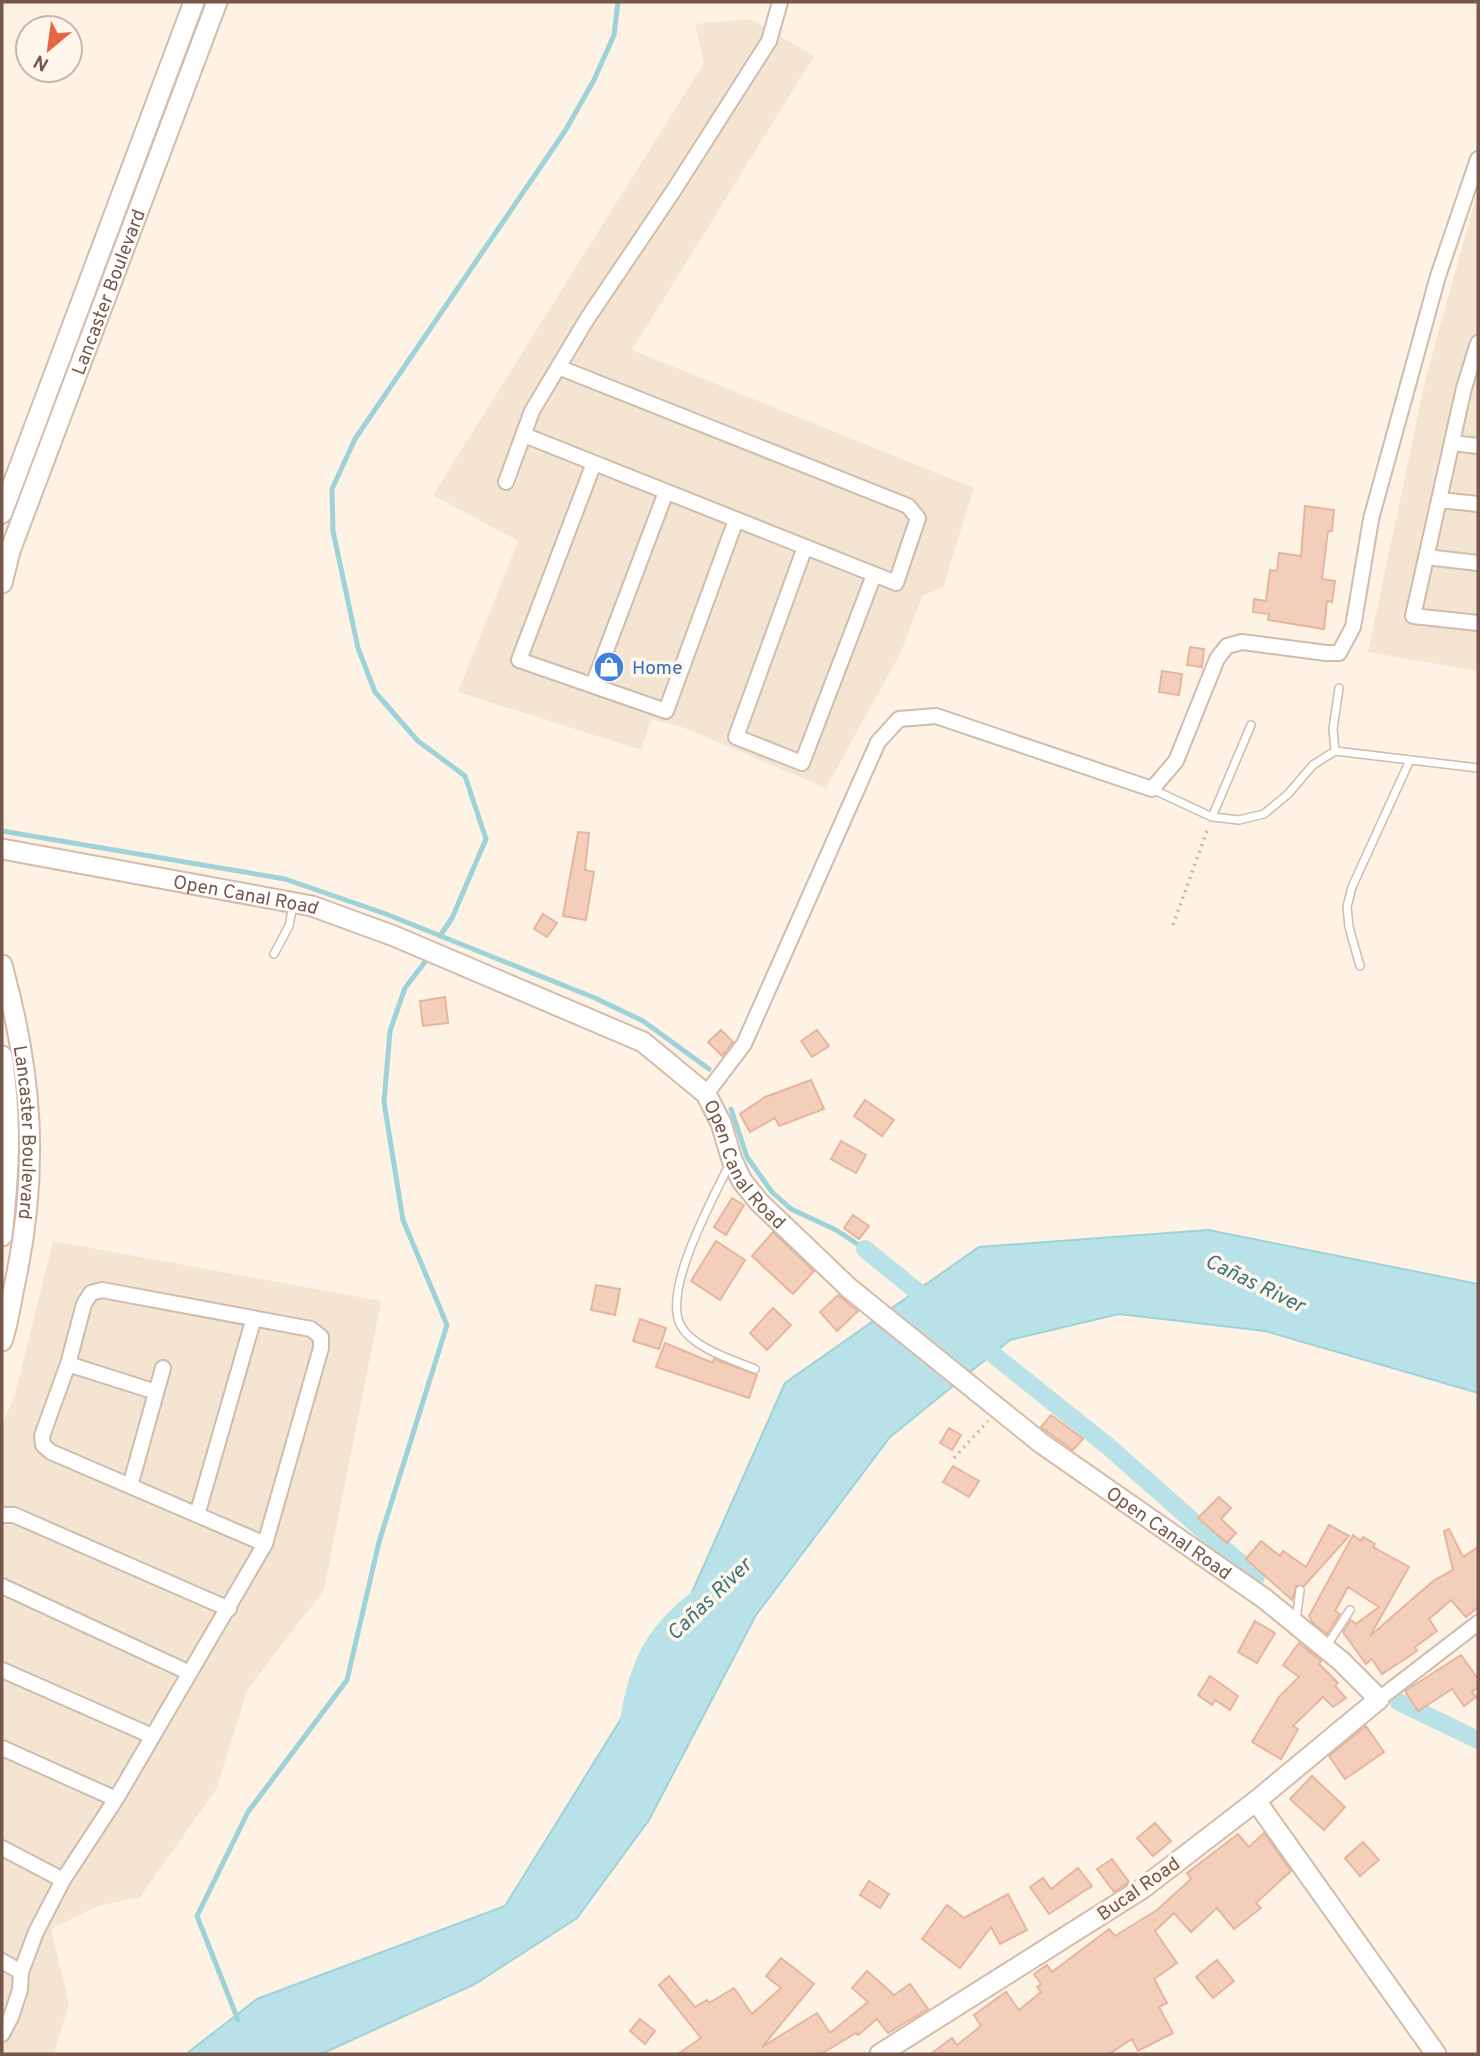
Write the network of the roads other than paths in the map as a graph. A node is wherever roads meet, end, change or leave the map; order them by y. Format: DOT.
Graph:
graph roads {
  1 [pos="194,2"];
  2 [pos="218,2"];
  3 [pos="780,2"];
  4 [pos="1478,159"];
  5 [pos="1478,343"];
  6 [pos="558,367"];
  7 [pos="1471,389"];
  8 [pos="524,435"];
  9 [pos="1452,443"];
  10 [pos="1478,446"];
  11 [pos="594,463"];
  12 [pos="506,482"];
  13 [pos="666,492"];
  14 [pos="1439,500"];
  15 [pos="1478,504"];
  16 [pos="2,513"];
  17 [pos="736,520"];
  18 [pos="806,547"];
  19 [pos="1426,557"];
  20 [pos="1478,563"];
  21 [pos="874,575"];
  22 [pos="2,583"];
  23 [pos="1478,624"];
  24 [pos="593,685"];
  25 [pos="1339,688"];
  26 [pos="1251,725"];
  27 [pos="1335,751"];
  28 [pos="1410,760"];
  29 [pos="1478,768"];
  30 [pos="1153,789"];
  31 [pos="1212,817"];
  32 [pos="2,849"];
  33 [pos="294,901"];
  34 [pos="274,954"];
  35 [pos="2,965"];
  36 [pos="1360,966"];
  37 [pos="2,1056"];
  38 [pos="706,1094"];
  39 [pos="732,1160"];
  40 [pos="2,1236"];
  41 [pos="253,1321"];
  42 [pos="2,1341"];
  43 [pos="68,1364"];
  44 [pos="163,1368"];
  45 [pos="755,1369"];
  46 [pos="156,1392"];
  47 [pos="131,1486"];
  48 [pos="2,1515"];
  49 [pos="197,1515"];
  50 [pos="265,1544"];
  51 [pos="2,1586"];
  52 [pos="1300,1590"];
  53 [pos="229,1609"];
  54 [pos="1350,1611"];
  55 [pos="1296,1623"];
  56 [pos="1478,1623"];
  57 [pos="1326,1647"];
  58 [pos="2,1670"];
  59 [pos="190,1672"];
  60 [pos="1378,1699"];
  61 [pos="152,1736"];
  62 [pos="2,1748"];
  63 [pos="116,1799"];
  64 [pos="1256,1801"];
  65 [pos="2,1848"];
  66 [pos="63,1880"];
  67 [pos="2,1961"];
  68 [pos="21,1972"];
  69 [pos="2,2034"];
  70 [pos="880,2054"];
  71 [pos="1436,2054"];
  1 -- 16 [label="street, Lancaster Boulevard"];
  2 -- 22 [label="street, Lancaster Boulevard"];
  3 -- 6 [label="street"];
  4 -- 30 [label="street"];
  5 -- 7 [label="street"];
  6 -- 8 [label="street"];
  6 -- 21 [label="street"];
  7 -- 9 [label="street"];
  8 -- 11 [label="street"];
  8 -- 12 [label="street"];
  9 -- 10 [label="street"];
  9 -- 14 [label="street"];
  11 -- 13 [label="street"];
  11 -- 24 [label="street"];
  13 -- 17 [label="street"];
  13 -- 24 [label="street"];
  14 -- 15 [label="street"];
  14 -- 19 [label="street"];
  17 -- 18 [label="street"];
  17 -- 24 [label="street"];
  18 -- 21 [label="street"];
  18 -- 21 [label="street"];
  19 -- 20 [label="street"];
  19 -- 23 [label="street"];
  25 -- 27 [label="lane"];
  26 -- 31 [label="lane"];
  27 -- 28 [label="lane"];
  27 -- 31 [label="lane"];
  28 -- 29 [label="lane"];
  28 -- 36 [label="lane"];
  30 -- 31 [label="lane"];
  30 -- 38 [label="street"];
  32 -- 33 [label="street, Open Canal Road"];
  33 -- 34 [label="lane"];
  33 -- 38 [label="street, Open Canal Road"];
  35 -- 42 [label="street, Lancaster Boulevard"];
  37 -- 40 [label="street, Lancaster Boulevard"];
  38 -- 39 [label="street, Open Canal Road"];
  39 -- 45 [label="lane"];
  39 -- 55 [label="street, Open Canal Road"];
  41 -- 43 [label="street"];
  41 -- 49 [label="street"];
  41 -- 50 [label="street"];
  43 -- 46 [label="street"];
  43 -- 47 [label="street"];
  44 -- 46 [label="street"];
  46 -- 47 [label="street"];
  47 -- 49 [label="street"];
  48 -- 53 [label="street"];
  49 -- 50 [label="street"];
  50 -- 53 [label="street"];
  51 -- 59 [label="street"];
  52 -- 55 [label="lane"];
  53 -- 59 [label="street"];
  54 -- 57 [label="lane"];
  55 -- 57 [label="street, Open Canal Road"];
  56 -- 60 [label="street"];
  57 -- 60 [label="street, Open Canal Road"];
  58 -- 61 [label="street"];
  59 -- 61 [label="street"];
  60 -- 64 [label="street, Bucal Road"];
  61 -- 63 [label="street"];
  62 -- 63 [label="street"];
  63 -- 66 [label="street"];
  64 -- 70 [label="street, Bucal Road"];
  64 -- 71 [label="street"];
  65 -- 66 [label="street"];
  66 -- 68 [label="street"];
  67 -- 68 [label="street"];
  68 -- 69 [label="street"];
}
